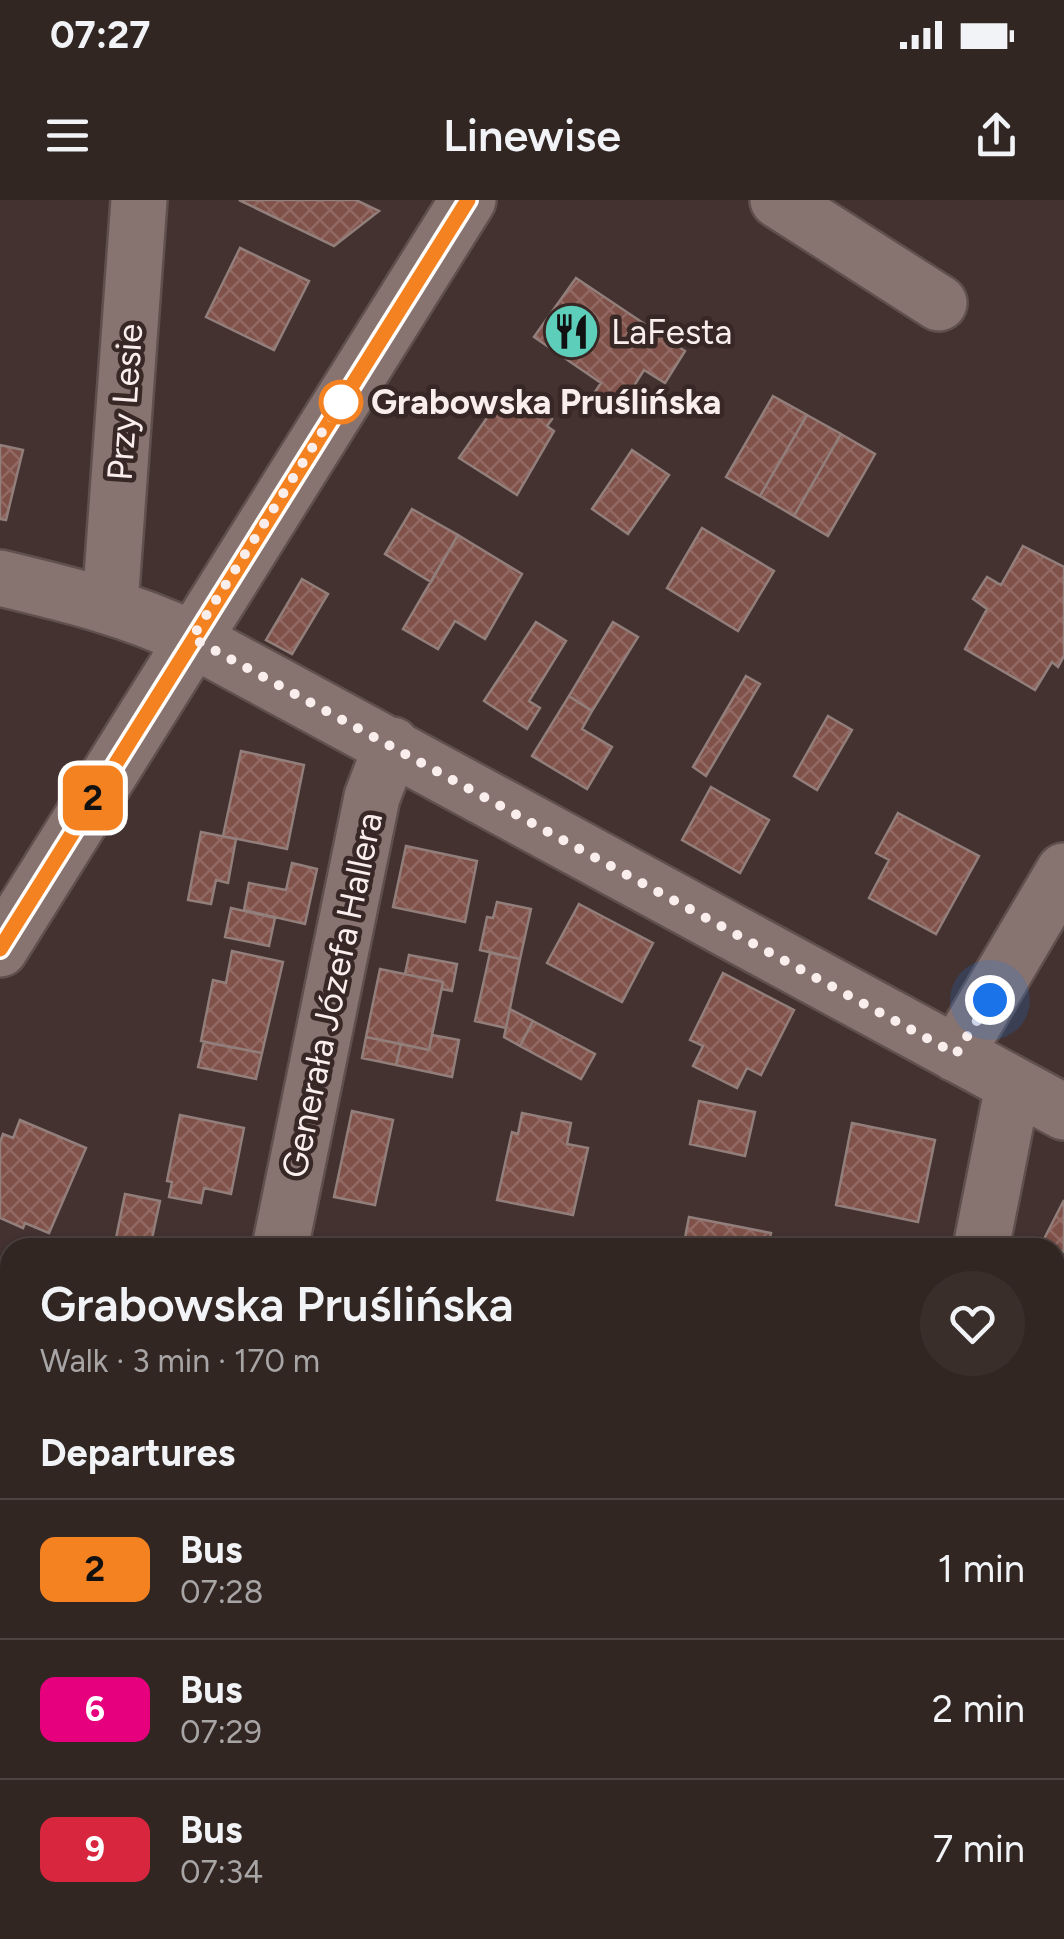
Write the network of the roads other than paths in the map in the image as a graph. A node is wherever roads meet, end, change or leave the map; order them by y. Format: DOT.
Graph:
graph roads {
  1 [pos="139,200"];
  2 [pos="468,200"];
  3 [pos="778,200"];
  4 [pos="938,303"];
  5 [pos="0,578"];
  6 [pos="110,605"];
  7 [pos="192,638"];
  8 [pos="392,745"];
  9 [pos="1064,871"];
  10 [pos="0,949"];
  11 [pos="956,1054"];
  12 [pos="1013,1086"];
  13 [pos="1064,1112"];
  14 [pos="282,1238"];
  15 [pos="983,1238"];
  1 -- 6 [label="street, Przy Lesie"];
  2 -- 7 [label="street"];
  3 -- 4 [label="street"];
  5 -- 6 [label="street"];
  6 -- 7 [label="street"];
  7 -- 8 [label="street"];
  7 -- 10 [label="street"];
  8 -- 11 [label="street"];
  8 -- 14 [label="street, Generała Józefa Hallera"];
  9 -- 11 [label="street"];
  11 -- 12 [label="street"];
  12 -- 13 [label="street"];
  12 -- 15 [label="street"];
}
